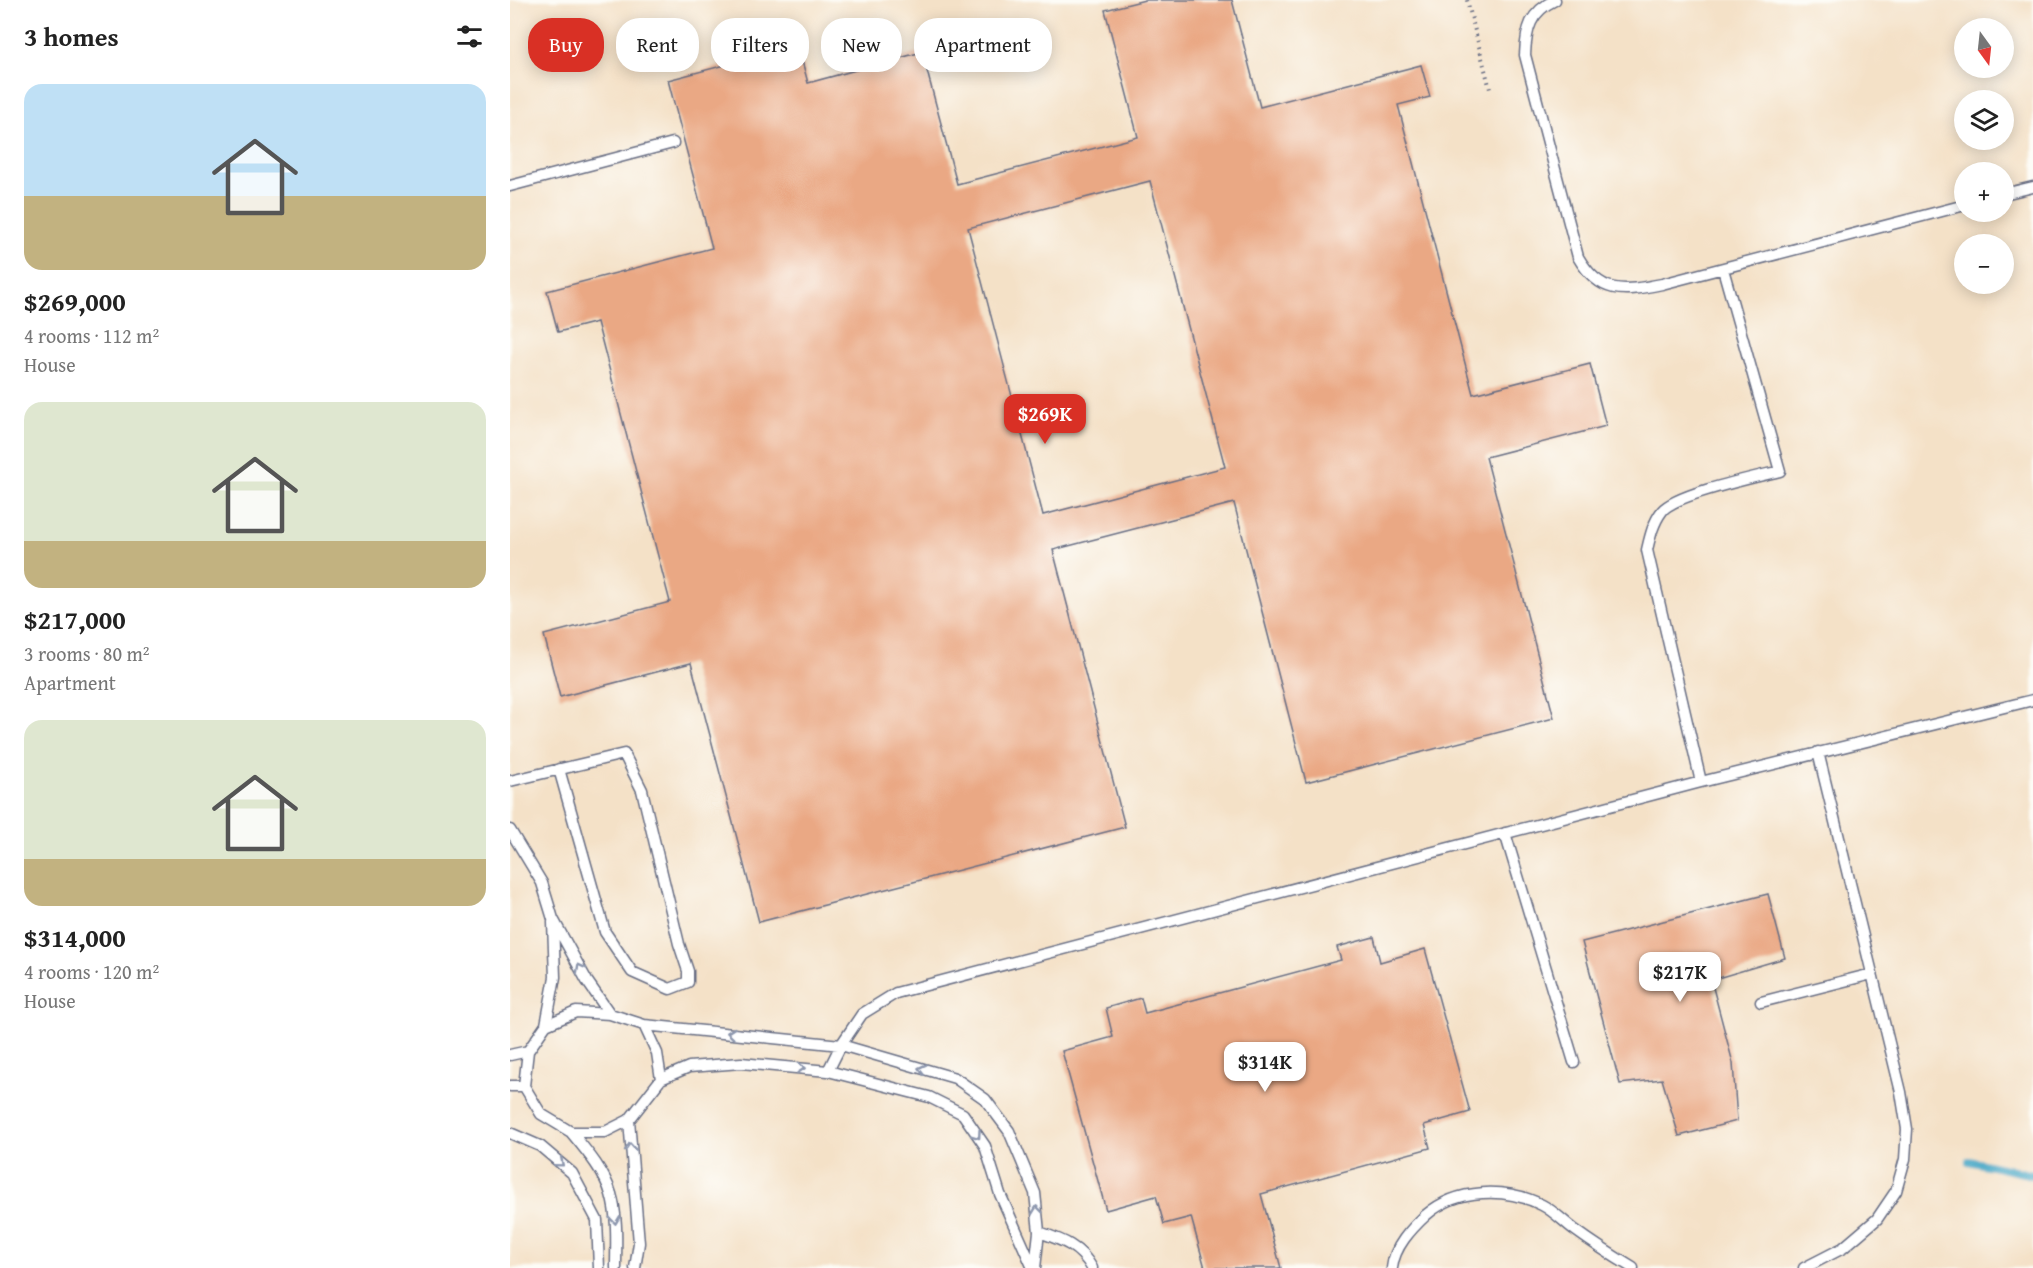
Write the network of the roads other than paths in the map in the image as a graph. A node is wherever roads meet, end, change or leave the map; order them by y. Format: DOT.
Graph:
graph roads {
  1 [pos="1555,0"];
  2 [pos="673,143"];
  3 [pos="510,186"];
  4 [pos="2033,187"];
  5 [pos="2014,192"];
  6 [pos="1954,208"];
  7 [pos="1722,269"];
  8 [pos="2033,700"];
  9 [pos="1818,752"];
  10 [pos="559,769"];
  11 [pos="510,781"];
  12 [pos="1701,782"];
  13 [pos="510,830"];
  14 [pos="1505,833"];
  15 [pos="553,919"];
  16 [pos="1872,974"];
  17 [pos="1761,1002"];
  18 [pos="610,1014"];
  19 [pos="546,1025"];
  20 [pos="644,1025"];
  21 [pos="841,1045"];
  22 [pos="528,1051"];
  23 [pos="510,1054"];
  24 [pos="1574,1062"];
  25 [pos="828,1071"];
  26 [pos="661,1079"];
  27 [pos="510,1086"];
  28 [pos="524,1086"];
  29 [pos="629,1120"];
  30 [pos="571,1132"];
  31 [pos="510,1133"];
  32 [pos="1040,1232"];
  33 [pos="599,1268"];
  34 [pos="616,1268"];
  35 [pos="635,1268"];
  36 [pos="1034,1268"];
  37 [pos="1092,1268"];
  38 [pos="1392,1268"];
  39 [pos="1633,1268"];
  40 [pos="1804,1268"];
  1 -- 7 [label="lane"];
  2 -- 3 [label="lane"];
  4 -- 5 [label="lane"];
  6 -- 7 [label="lane"];
  7 -- 12 [label="lane"];
  8 -- 9 [label="lane"];
  9 -- 12 [label="lane"];
  9 -- 16 [label="lane"];
  10 -- 10 [label="lane"];
  10 -- 11 [label="lane"];
  12 -- 14 [label="lane"];
  13 -- 15 [label="lane"];
  14 -- 21 [label="lane"];
  14 -- 24 [label="lane"];
  18 -- 15 [label="lane, one-way"];
  15 -- 19 [label="lane"];
  16 -- 17 [label="lane"];
  16 -- 40 [label="lane"];
  18 -- 19 [label="lane"];
  18 -- 20 [label="lane"];
  19 -- 22 [label="lane"];
  21 -- 20 [label="lane, one-way"];
  20 -- 26 [label="lane"];
  21 -- 25 [label="lane"];
  32 -- 21 [label="lane, one-way"];
  22 -- 23 [label="lane"];
  22 -- 28 [label="lane"];
  26 -- 25 [label="lane, one-way"];
  25 -- 36 [label="lane, one-way"];
  26 -- 29 [label="lane"];
  27 -- 28 [label="lane"];
  28 -- 30 [label="lane"];
  29 -- 30 [label="lane"];
  35 -- 29 [label="lane, one-way"];
  30 -- 34 [label="lane, one-way"];
  31 -- 33 [label="lane, one-way"];
  32 -- 36 [label="lane"];
  32 -- 37 [label="lane"];
  38 -- 39 [label="lane"];
}
